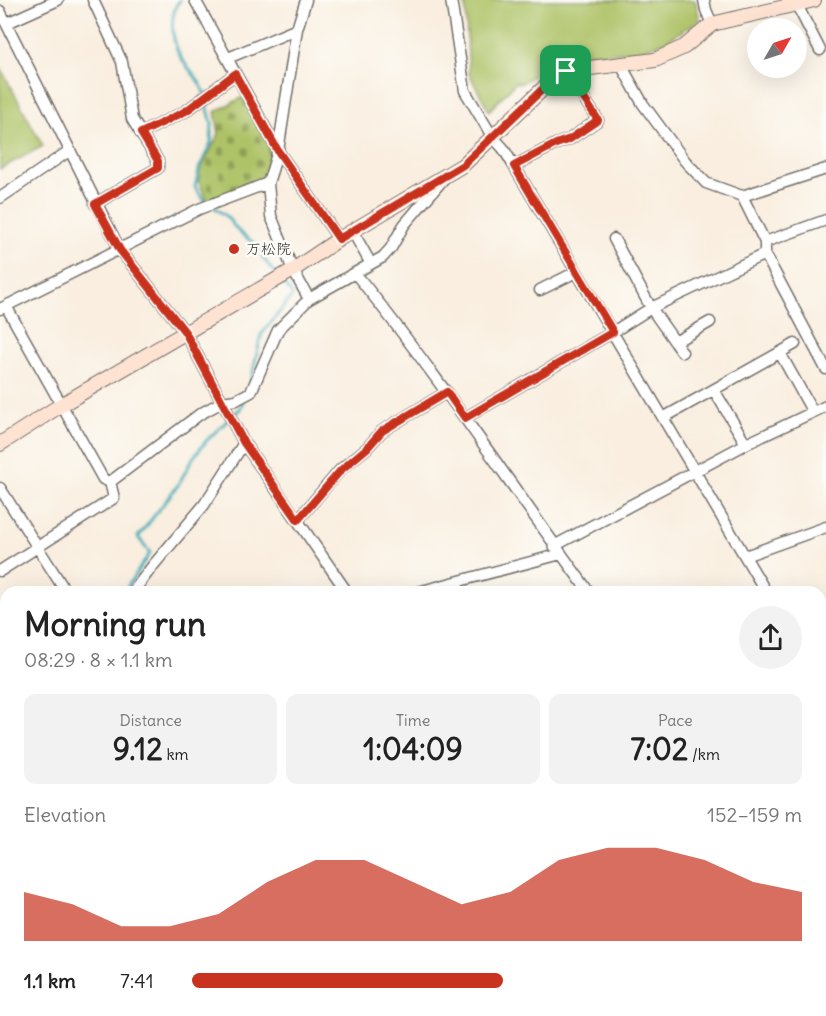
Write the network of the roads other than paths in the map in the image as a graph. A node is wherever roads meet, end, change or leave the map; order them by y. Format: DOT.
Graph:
graph roads {
  1 [pos="58,0"];
  2 [pos="93,0"];
  3 [pos="195,0"];
  4 [pos="306,0"];
  5 [pos="451,0"];
  6 [pos="704,0"];
  7 [pos="814,0"];
  8 [pos="796,3"];
  9 [pos="0,11"];
  10 [pos="6,23"];
  11 [pos="712,24"];
  12 [pos="297,29"];
  13 [pos="820,50"];
  14 [pos="228,58"];
  15 [pos="621,65"];
  16 [pos="566,71"];
  17 [pos="235,74"];
  18 [pos="141,133"];
  19 [pos="492,136"];
  20 [pos="69,151"];
  21 [pos="278,151"];
  22 [pos="514,166"];
  23 [pos="826,169"];
  24 [pos="447,175"];
  25 [pos="267,183"];
  26 [pos="742,196"];
  27 [pos="0,198"];
  28 [pos="95,204"];
  29 [pos="826,220"];
  30 [pos="353,232"];
  31 [pos="339,239"];
  32 [pos="614,239"];
  33 [pos="765,248"];
  34 [pos="120,250"];
  35 [pos="371,264"];
  36 [pos="293,270"];
  37 [pos="576,272"];
  38 [pos="355,273"];
  39 [pos="540,290"];
  40 [pos="309,299"];
  41 [pos="3,307"];
  42 [pos="651,308"];
  43 [pos="710,322"];
  44 [pos="185,332"];
  45 [pos="613,332"];
  46 [pos="675,342"];
  47 [pos="795,344"];
  48 [pos="682,352"];
  49 [pos="780,353"];
  50 [pos="822,353"];
  51 [pos="826,369"];
  52 [pos="714,390"];
  53 [pos="447,392"];
  54 [pos="222,402"];
  55 [pos="61,405"];
  56 [pos="826,406"];
  57 [pos="810,407"];
  58 [pos="465,418"];
  59 [pos="663,418"];
  60 [pos="244,443"];
  61 [pos="0,444"];
  62 [pos="746,444"];
  63 [pos="695,472"];
  64 [pos="110,482"];
  65 [pos="0,488"];
  66 [pos="298,520"];
  67 [pos="826,527"];
  68 [pos="37,548"];
  69 [pos="557,550"];
  70 [pos="745,556"];
  71 [pos="0,571"];
  72 [pos="62,586"];
  73 [pos="138,586"];
  74 [pos="343,586"];
  75 [pos="438,586"];
  76 [pos="584,586"];
  77 [pos="762,586"];
  1 -- 10 [label="street"];
  2 -- 18 [label="street"];
  3 -- 14 [label="street"];
  4 -- 12 [label="street"];
  5 -- 19 [label="street"];
  6 -- 11 [label="street"];
  7 -- 8 [label="street"];
  8 -- 11 [label="street"];
  8 -- 13 [label="street"];
  9 -- 10 [label="street"];
  10 -- 20 [label="street"];
  11 -- 15 [label="street"];
  12 -- 14 [label="street"];
  12 -- 21 [label="street"];
  14 -- 17 [label="street"];
  15 -- 16 [label="street"];
  15 -- 26 [label="street"];
  16 -- 19 [label="street"];
  16 -- 22 [label="street"];
  17 -- 18 [label="street"];
  17 -- 21 [label="street"];
  18 -- 28 [label="street"];
  19 -- 22 [label="street"];
  19 -- 24 [label="street"];
  20 -- 27 [label="street"];
  20 -- 28 [label="street"];
  21 -- 25 [label="street"];
  21 -- 31 [label="street"];
  22 -- 37 [label="street"];
  23 -- 26 [label="street"];
  24 -- 30 [label="street"];
  24 -- 35 [label="street"];
  25 -- 34 [label="street"];
  25 -- 36 [label="street"];
  26 -- 33 [label="street"];
  28 -- 34 [label="street"];
  29 -- 33 [label="street"];
  30 -- 31 [label="street"];
  30 -- 35 [label="street"];
  31 -- 36 [label="street"];
  32 -- 42 [label="street"];
  33 -- 42 [label="street"];
  33 -- 50 [label="street"];
  34 -- 41 [label="street"];
  34 -- 44 [label="street"];
  35 -- 38 [label="street"];
  36 -- 40 [label="street"];
  36 -- 44 [label="street"];
  37 -- 39 [label="street"];
  37 -- 45 [label="street"];
  38 -- 40 [label="street"];
  38 -- 53 [label="street"];
  40 -- 54 [label="street"];
  41 -- 55 [label="street"];
  42 -- 45 [label="street"];
  42 -- 46 [label="street"];
  43 -- 46 [label="street"];
  44 -- 54 [label="street"];
  44 -- 55 [label="street"];
  45 -- 58 [label="street"];
  45 -- 59 [label="street"];
  46 -- 48 [label="street"];
  47 -- 49 [label="street"];
  49 -- 52 [label="street"];
  49 -- 57 [label="street"];
  50 -- 51 [label="street"];
  52 -- 59 [label="street"];
  52 -- 62 [label="street"];
  53 -- 58 [label="street"];
  53 -- 66 [label="street"];
  54 -- 60 [label="street"];
  54 -- 64 [label="street"];
  55 -- 61 [label="street"];
  55 -- 64 [label="street"];
  56 -- 62 [label="street"];
  58 -- 69 [label="street"];
  59 -- 63 [label="street"];
  60 -- 66 [label="street"];
  60 -- 73 [label="street"];
  62 -- 63 [label="street"];
  63 -- 69 [label="street"];
  63 -- 70 [label="street"];
  64 -- 68 [label="street"];
  65 -- 68 [label="street"];
  66 -- 74 [label="street"];
  67 -- 70 [label="street"];
  68 -- 71 [label="street"];
  68 -- 72 [label="street"];
  69 -- 75 [label="street"];
  69 -- 76 [label="street"];
  70 -- 77 [label="street"];
}
